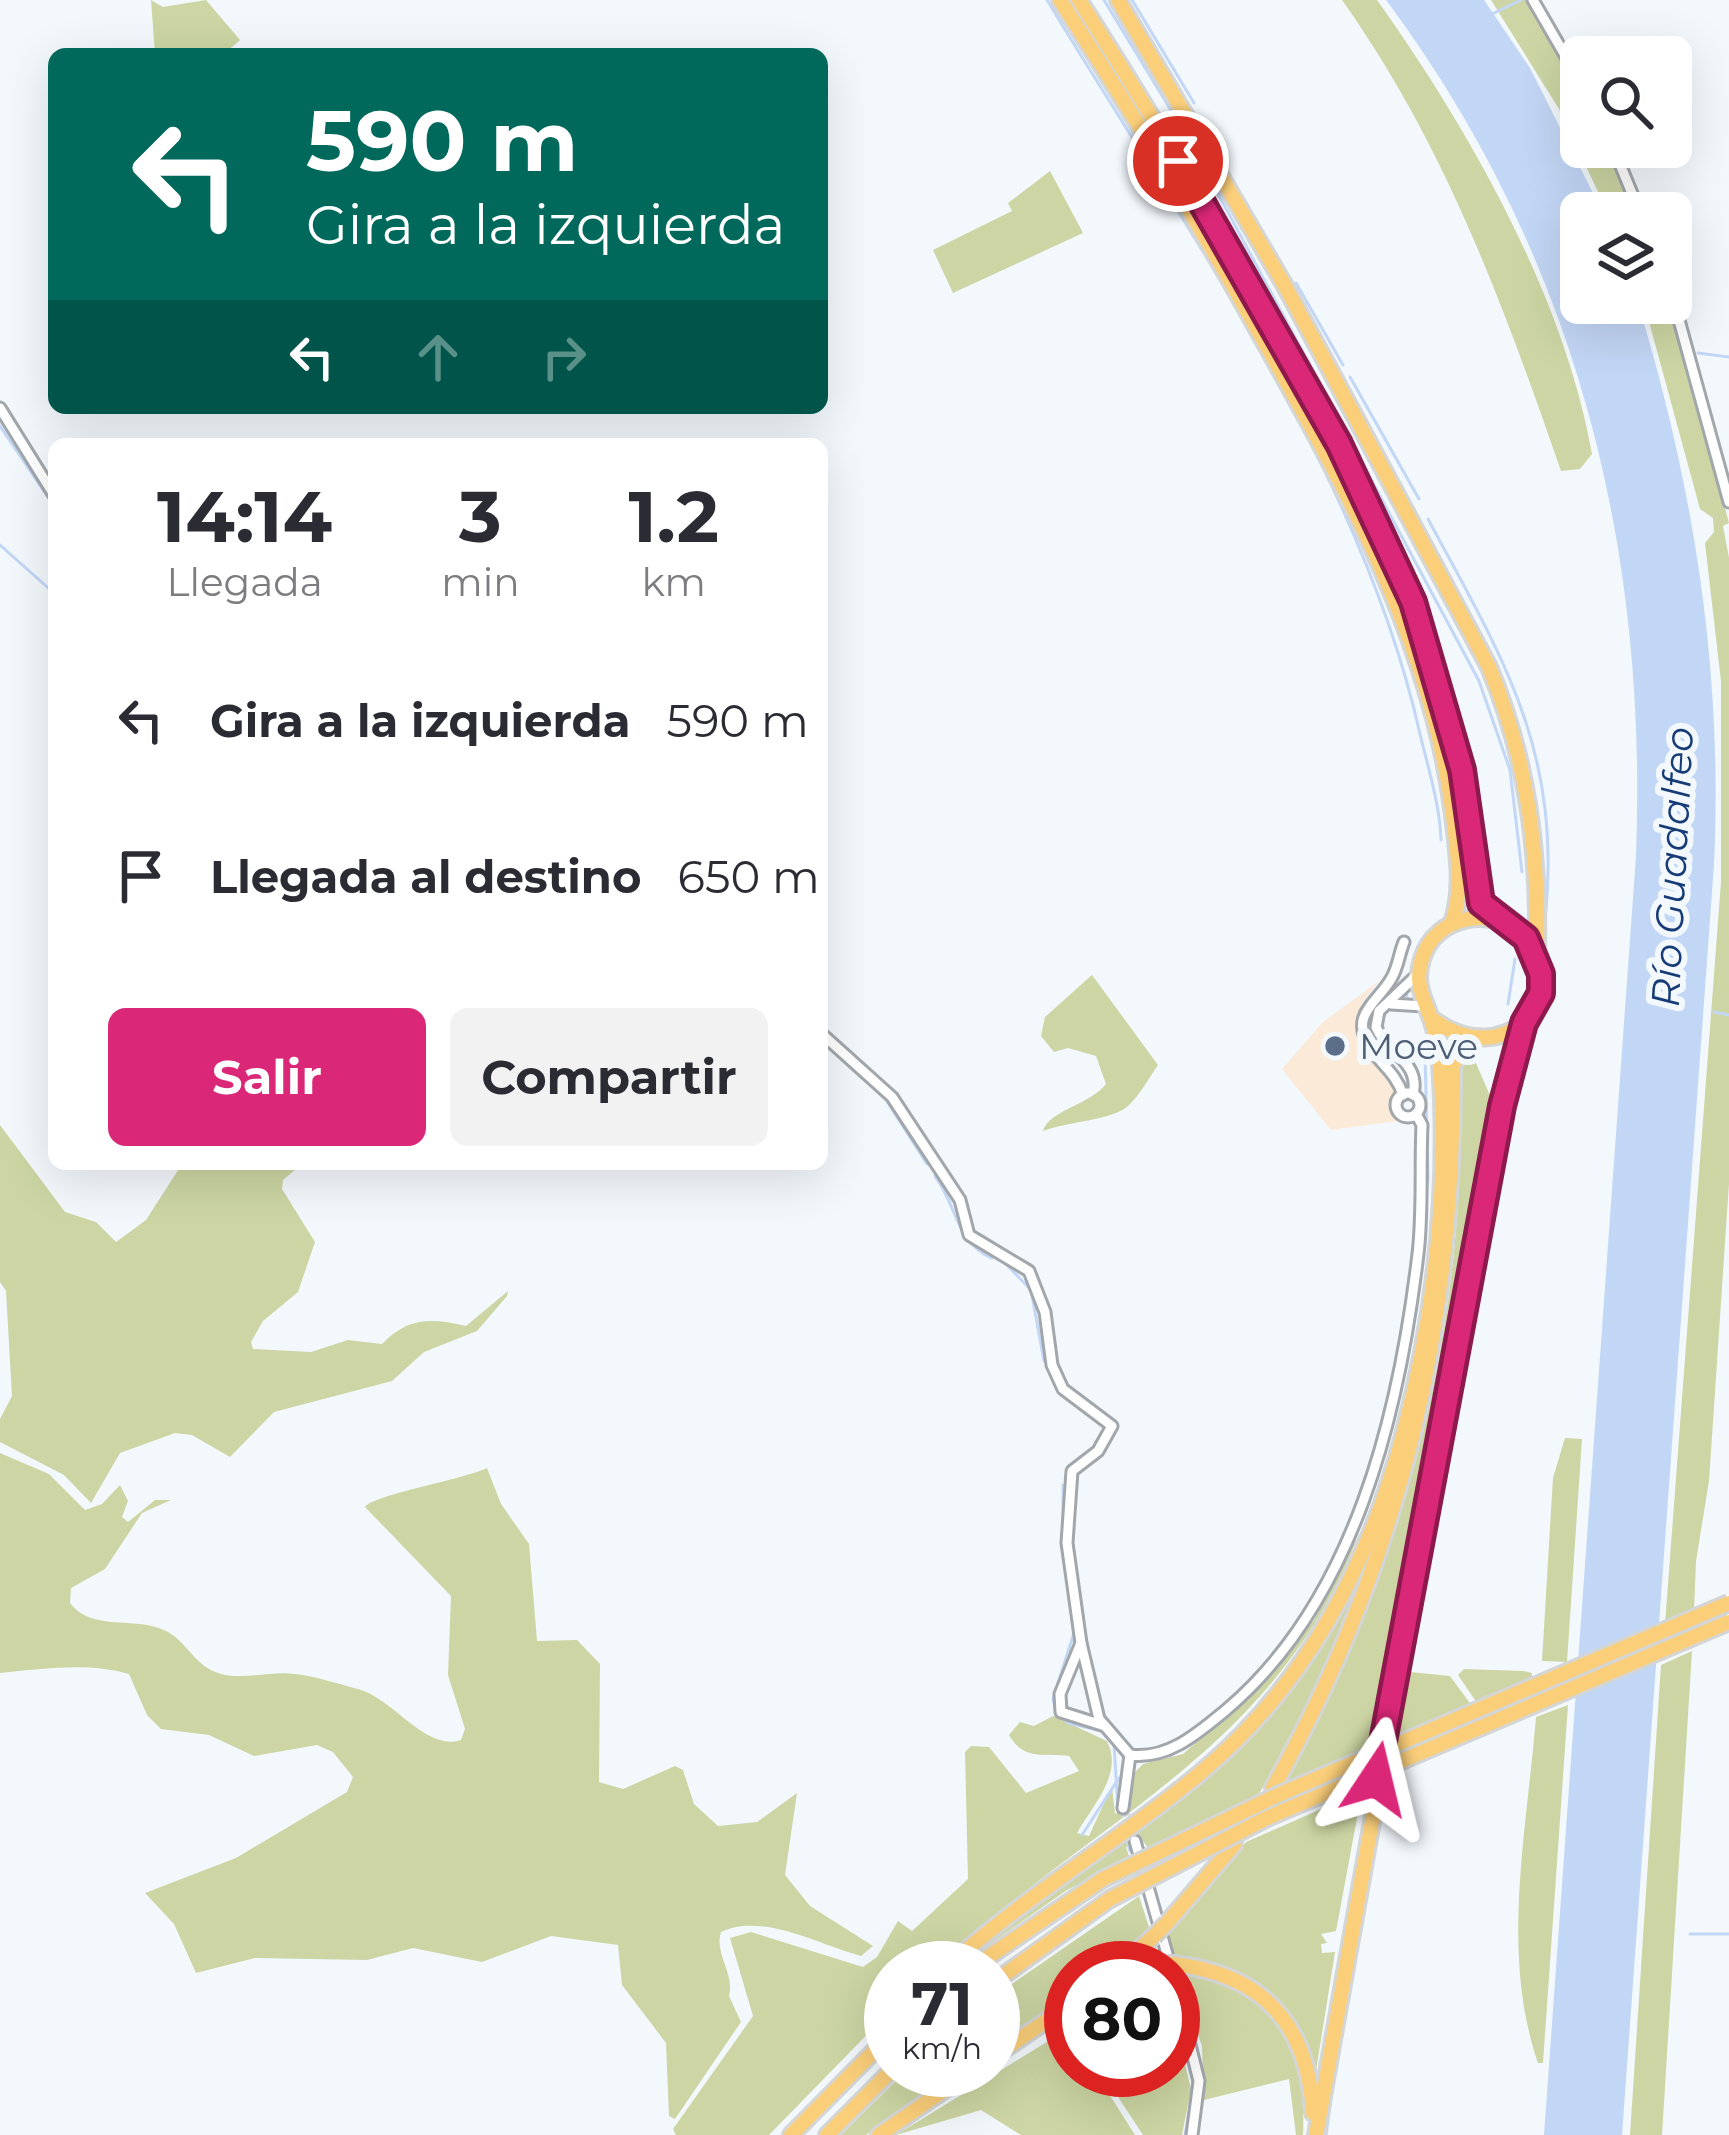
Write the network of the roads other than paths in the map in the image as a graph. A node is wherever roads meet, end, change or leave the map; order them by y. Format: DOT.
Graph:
graph roads {
  1 [pos="1060,0"];
  2 [pos="1079,0"];
  3 [pos="1118,0"];
  4 [pos="1534,0"];
  5 [pos="1560,46"];
  6 [pos="1680,324"];
  7 [pos="0,408"];
  8 [pos="48,485"];
  9 [pos="1729,502"];
  10 [pos="1535,897"];
  11 [pos="1494,918"];
  12 [pos="1452,923"];
  13 [pos="1510,925"];
  14 [pos="1404,942"];
  15 [pos="1537,953"];
  16 [pos="1418,974"];
  17 [pos="1385,1005"];
  18 [pos="1428,1012"];
  19 [pos="1524,1023"];
  20 [pos="828,1039"];
  21 [pos="1471,1040"];
  22 [pos="1489,1040"];
  23 [pos="1408,1095"];
  24 [pos="1502,1106"];
  25 [pos="1416,1114"];
  26 [pos="1729,1604"];
  27 [pos="1729,1622"];
  28 [pos="1081,1643"];
  29 [pos="1105,1726"];
  30 [pos="1130,1755"];
  31 [pos="1273,1788"];
  32 [pos="1123,1808"];
  33 [pos="1135,1841"];
  34 [pos="1234,1845"];
  35 [pos="977,1941"];
  36 [pos="1012,1941"];
  37 [pos="1148,1941"];
  38 [pos="1159,1941"];
  39 [pos="1020,1963"];
  40 [pos="1200,1971"];
  41 [pos="864,2047"];
  42 [pos="864,2060"];
  43 [pos="865,2097"];
  44 [pos="934,2097"];
  45 [pos="1197,2097"];
  46 [pos="819,2104"];
  47 [pos="791,2135"];
  48 [pos="827,2135"];
  49 [pos="878,2135"];
  50 [pos="1192,2135"];
  51 [pos="1316,2135"];
  1 -- 12 [label="highway"];
  2 -- 11 [label="highway"];
  3 -- 10 [label="highway"];
  4 -- 5 [label="street"];
  6 -- 9 [label="street"];
  7 -- 8 [label="street"];
  10 -- 13 [label="highway"];
  10 -- 15 [label="highway"];
  11 -- 12 [label="highway"];
  11 -- 13 [label="highway"];
  12 -- 16 [label="highway"];
  13 -- 15 [label="highway"];
  14 -- 23 [label="street"];
  15 -- 19 [label="highway"];
  16 -- 17 [label="street"];
  16 -- 18 [label="highway"];
  17 -- 18 [label="street"];
  17 -- 23 [label="street"];
  18 -- 21 [label="highway"];
  18 -- 35 [label="highway"];
  19 -- 22 [label="highway"];
  19 -- 24 [label="highway"];
  20 -- 28 [label="street"];
  21 -- 22 [label="highway"];
  21 -- 31 [label="highway"];
  22 -- 24 [label="highway"];
  23 -- 25 [label="street"];
  23 -- 25 [label="street"];
  24 -- 51 [label="highway"];
  25 -- 30 [label="street"];
  26 -- 36 [label="highway, bridge"];
  27 -- 39 [label="highway, bridge"];
  28 -- 29 [label="street"];
  28 -- 29 [label="street"];
  29 -- 30 [label="street"];
  30 -- 32 [label="street"];
  33 -- 38 [label="street"];
  34 -- 37 [label="highway, bridge"];
  40 -- 51 [label="highway"];
  41 -- 46 [label="highway"];
  42 -- 46 [label="highway"];
  43 -- 48 [label="highway"];
  44 -- 49 [label="highway"];
  45 -- 50 [label="street"];
  46 -- 47 [label="highway"];
}
